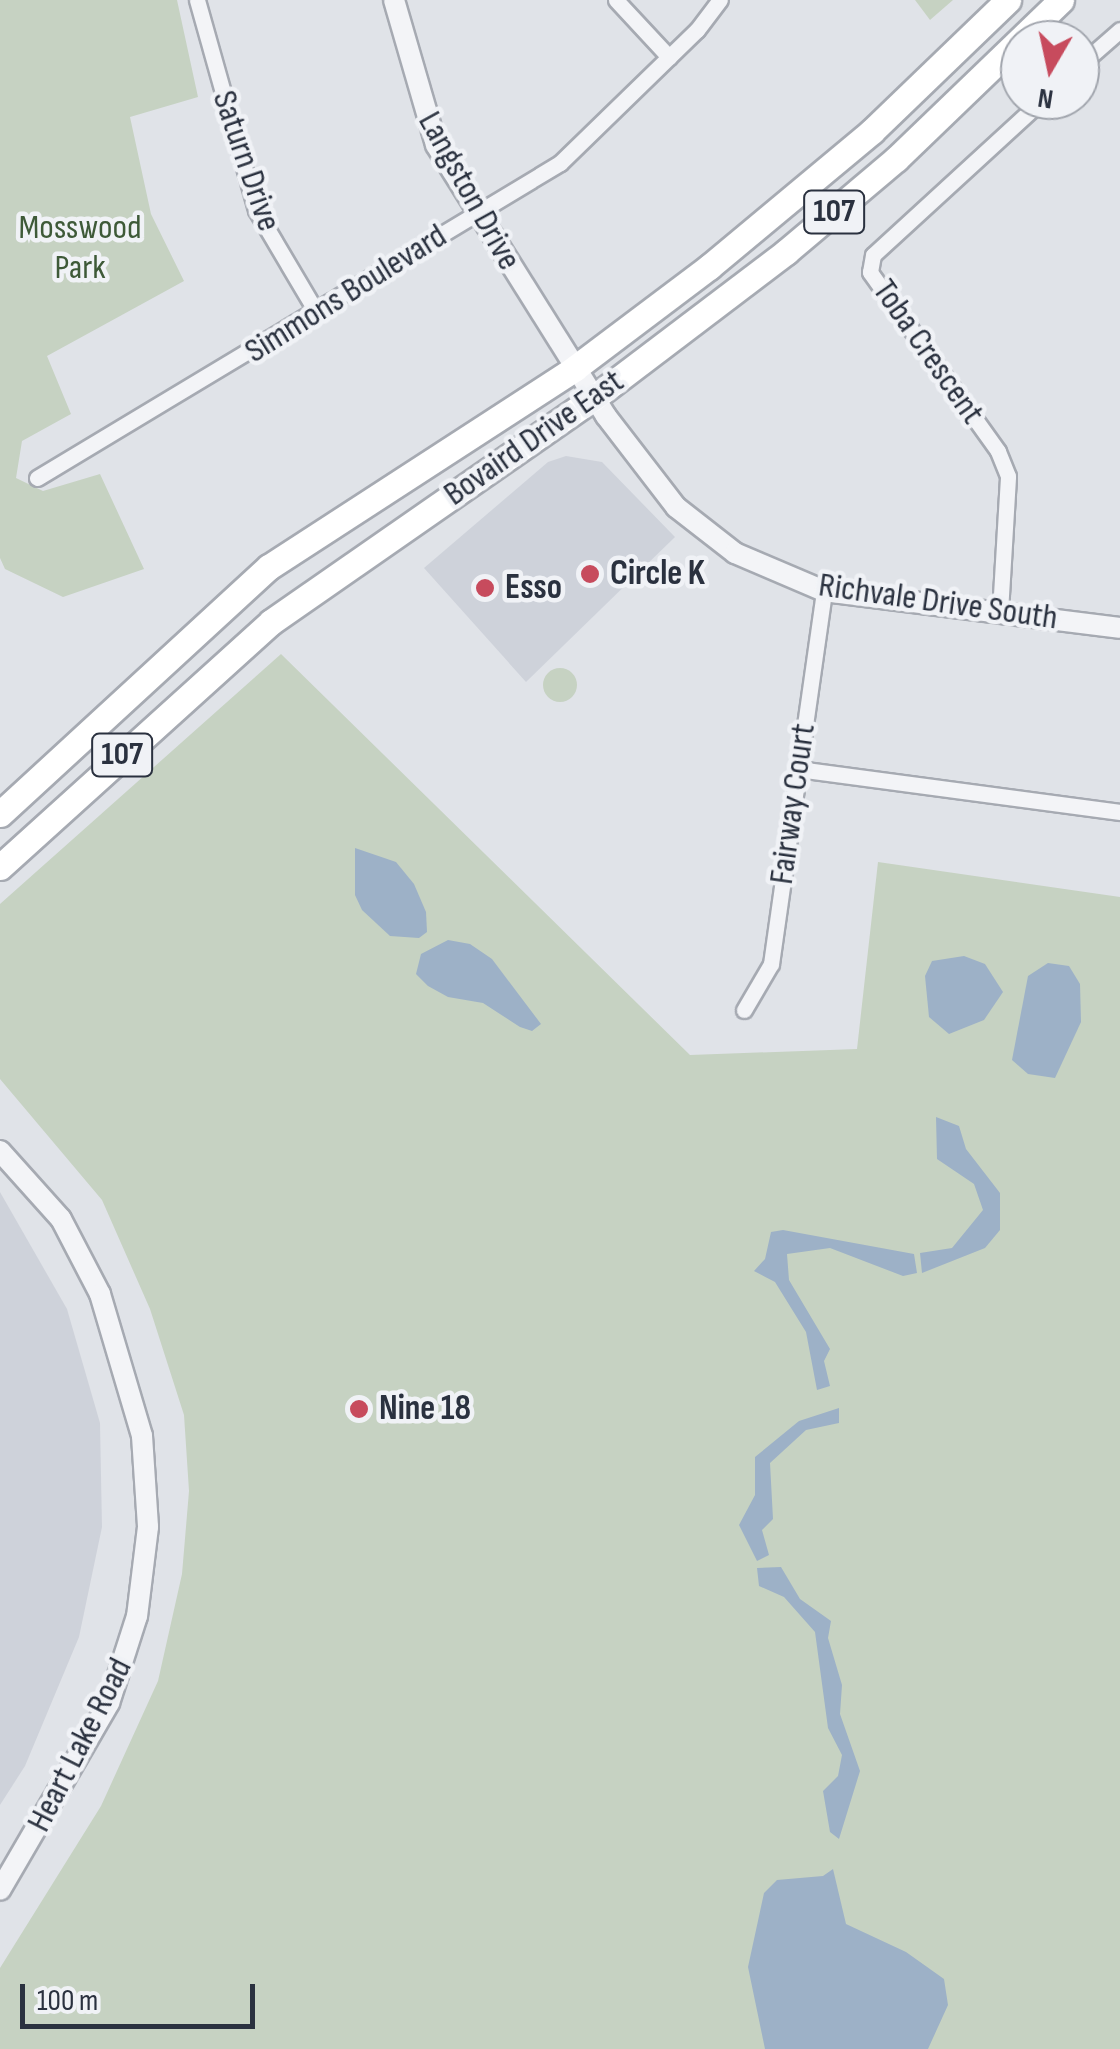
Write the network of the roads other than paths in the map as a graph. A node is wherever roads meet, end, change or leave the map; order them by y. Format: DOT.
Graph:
graph roads {
  1 [pos="198,0"];
  2 [pos="394,0"];
  3 [pos="616,0"];
  4 [pos="720,0"];
  5 [pos="1008,0"];
  6 [pos="1062,0"];
  7 [pos="1120,30"];
  8 [pos="1100,48"];
  9 [pos="670,58"];
  10 [pos="1020,120"];
  11 [pos="477,212"];
  12 [pos="317,313"];
  13 [pos="575,368"];
  14 [pos="595,397"];
  15 [pos="37,478"];
  16 [pos="824,591"];
  17 [pos="1000,612"];
  18 [pos="1120,628"];
  19 [pos="798,769"];
  20 [pos="1120,812"];
  21 [pos="0,814"];
  22 [pos="0,867"];
  23 [pos="744,1010"];
  24 [pos="0,1151"];
  25 [pos="0,1890"];
  1 -- 12 [label="street, Saturn Drive"];
  2 -- 11 [label="street, Langston Drive"];
  3 -- 9 [label="street"];
  4 -- 9 [label="street, Simmons Boulevard"];
  5 -- 13 [label="main road, Bovaird Drive East / 107"];
  6 -- 14 [label="main road, Bovaird Drive East / 107"];
  7 -- 8 [label="street"];
  9 -- 11 [label="street, Simmons Boulevard"];
  10 -- 17 [label="street, Toba Crescent"];
  11 -- 12 [label="street, Simmons Boulevard"];
  11 -- 13 [label="street, Langston Drive"];
  12 -- 15 [label="street, Simmons Boulevard"];
  13 -- 14 [label="street, Langston Drive"];
  13 -- 21 [label="main road, Bovaird Drive East / 107"];
  14 -- 16 [label="street, Richvale Drive South"];
  14 -- 22 [label="main road, Bovaird Drive East / 107"];
  16 -- 17 [label="street, Richvale Drive South"];
  16 -- 19 [label="street, Fairway Court"];
  17 -- 18 [label="street, Richvale Drive South"];
  19 -- 20 [label="street"];
  19 -- 23 [label="street, Fairway Court"];
  24 -- 25 [label="street, Heart Lake Road"];
}
